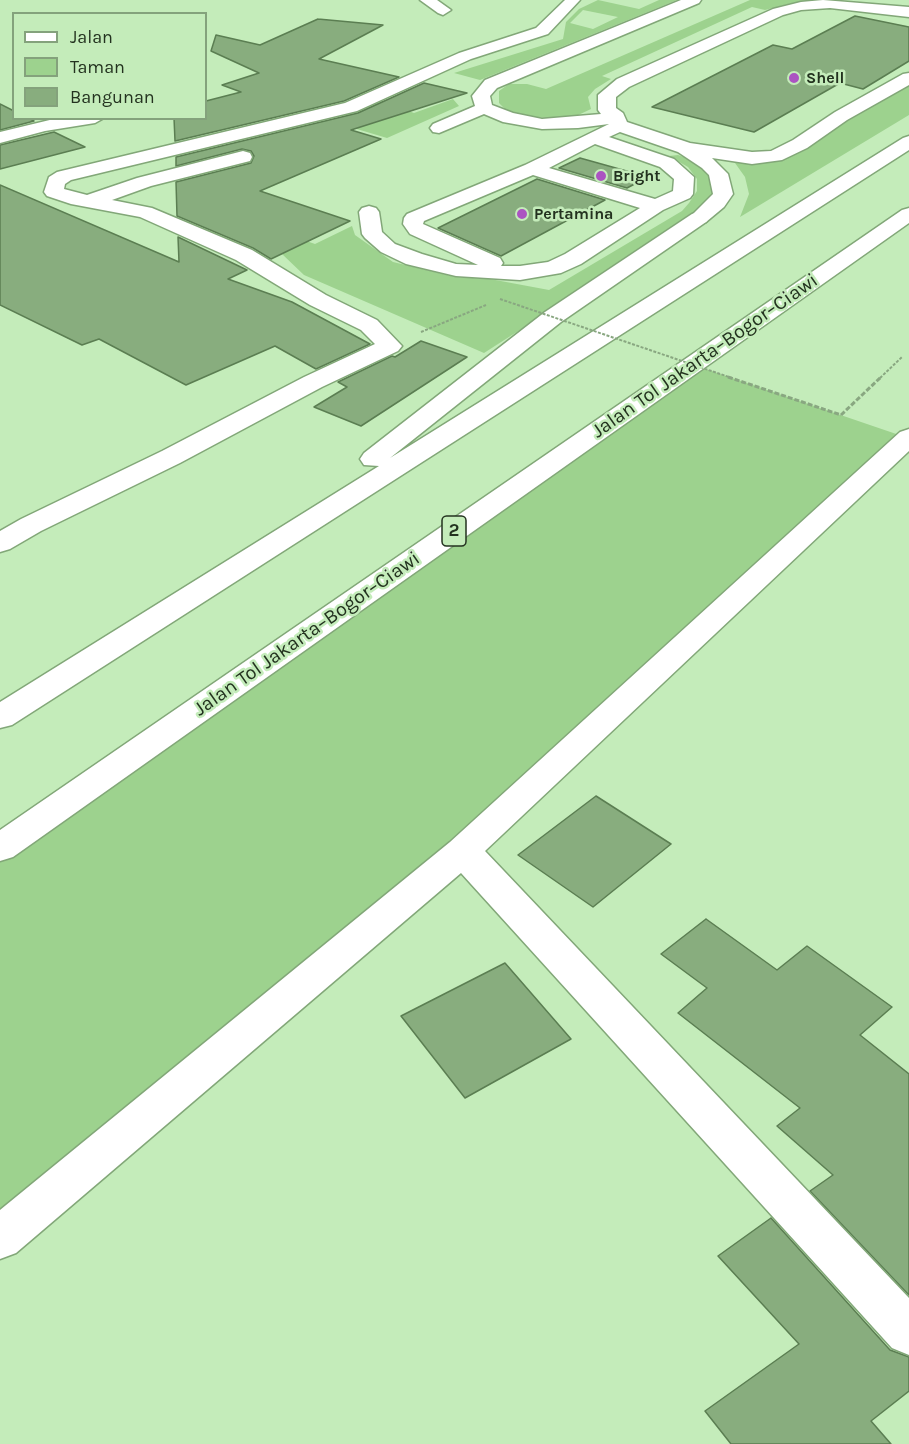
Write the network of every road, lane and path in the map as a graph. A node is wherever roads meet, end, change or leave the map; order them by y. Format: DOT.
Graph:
graph roads {
  1 [pos="427,0"];
  2 [pos="573,0"];
  3 [pos="693,0"];
  4 [pos="852,3"];
  5 [pos="443,10"];
  6 [pos="909,12"];
  7 [pos="909,78"];
  8 [pos="484,108"];
  9 [pos="82,120"];
  10 [pos="618,121"];
  11 [pos="439,128"];
  12 [pos="0,138"];
  13 [pos="595,139"];
  14 [pos="909,142"];
  15 [pos="622,146"];
  16 [pos="685,148"];
  17 [pos="243,157"];
  18 [pos="709,164"];
  19 [pos="532,169"];
  20 [pos="90,201"];
  21 [pos="656,206"];
  22 [pos="369,212"];
  23 [pos="909,214"];
  24 [pos="520,273"];
  25 [pos="500,299"];
  26 [pos="490,303"];
  27 [pos="390,346"];
  28 [pos="902,357"];
  29 [pos="909,437"];
  30 [pos="0,512"];
  31 [pos="31,525"];
  32 [pos="0,543"];
  33 [pos="237,566"];
  34 [pos="0,717"];
  35 [pos="0,848"];
  36 [pos="463,851"];
  37 [pos="0,1238"];
  38 [pos="909,1332"];
  1 -- 5 [label="main road"];
  2 -- 20 [label="main road"];
  3 -- 8 [label="main road"];
  4 -- 6 [label="main road"];
  4 -- 10 [label="main road"];
  7 -- 16 [label="main road"];
  8 -- 10 [label="main road"];
  8 -- 11 [label="main road"];
  9 -- 12 [label="main road"];
  10 -- 13 [label="main road"];
  10 -- 16 [label="main road"];
  13 -- 15 [label="main road"];
  13 -- 19 [label="main road"];
  14 -- 33 [label="main road"];
  15 -- 18 [label="main road"];
  15 -- 21 [label="main road"];
  16 -- 18 [label="main road"];
  17 -- 20 [label="main road"];
  18 -- 33 [label="main road"];
  19 -- 21 [label="main road"];
  19 -- 24 [label="main road"];
  20 -- 27 [label="main road"];
  21 -- 24 [label="main road"];
  22 -- 24 [label="main road"];
  23 -- 35 [label="main road, Jalan Tol Jakarta–Bogor–Ciawi / 2"];
  25 -- 28 [label="path, bridge"];
  26 -- 27 [label="path"];
  27 -- 31 [label="main road"];
  29 -- 36 [label="main road"];
  30 -- 31 [label="main road"];
  31 -- 32 [label="main road"];
  33 -- 34 [label="main road"];
  36 -- 37 [label="main road"];
  36 -- 38 [label="main road"];
}
